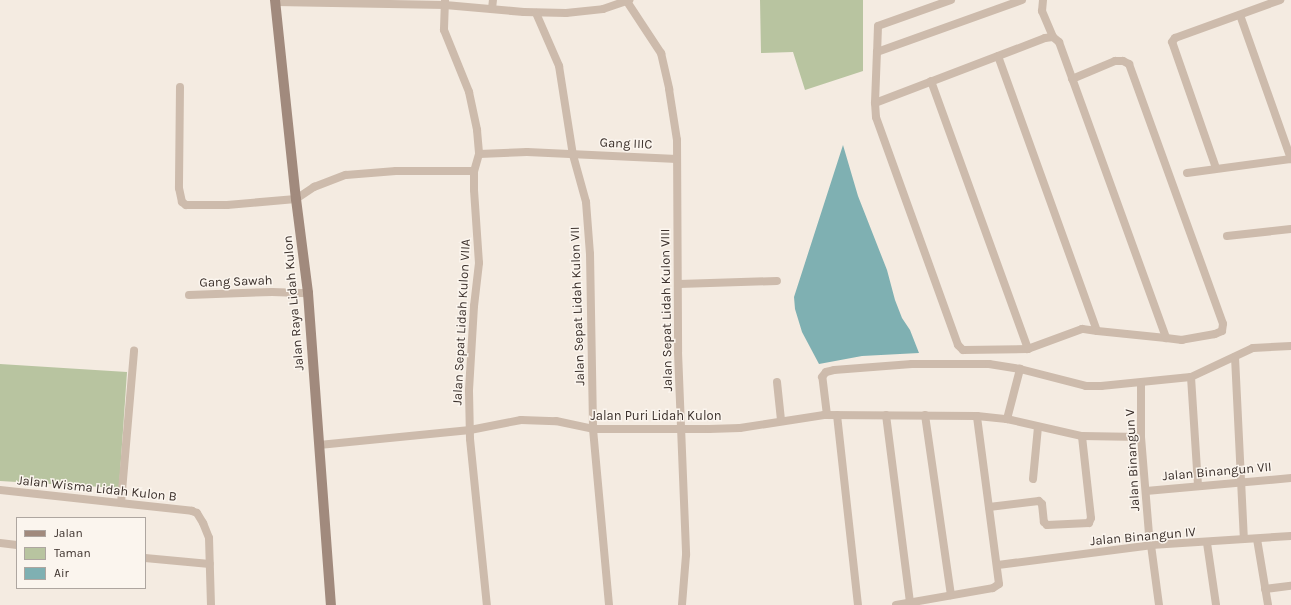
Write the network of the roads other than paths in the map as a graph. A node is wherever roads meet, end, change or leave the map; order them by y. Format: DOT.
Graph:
graph roads {
  1 [pos="493,0"];
  2 [pos="627,0"];
  3 [pos="951,0"];
  4 [pos="1022,0"];
  5 [pos="1043,0"];
  6 [pos="1280,0"];
  7 [pos="275,1"];
  8 [pos="376,2"];
  9 [pos="445,3"];
  10 [pos="932,3"];
  11 [pos="492,9"];
  12 [pos="536,13"];
  13 [pos="1240,15"];
  14 [pos="1053,37"];
  15 [pos="877,52"];
  16 [pos="998,56"];
  17 [pos="1072,79"];
  18 [pos="931,81"];
  19 [pos="180,87"];
  20 [pos="875,103"];
  21 [pos="479,154"];
  22 [pos="573,155"];
  23 [pos="677,159"];
  24 [pos="1291,159"];
  25 [pos="1216,168"];
  26 [pos="474,171"];
  27 [pos="1187,173"];
  28 [pos="296,199"];
  29 [pos="1291,230"];
  30 [pos="1227,236"];
  31 [pos="777,281"];
  32 [pos="678,284"];
  33 [pos="308,293"];
  34 [pos="190,296"];
  35 [pos="1097,331"];
  36 [pos="1166,338"];
  37 [pos="1291,346"];
  38 [pos="1028,349"];
  39 [pos="134,351"];
  40 [pos="1235,357"];
  41 [pos="1020,369"];
  42 [pos="1191,377"];
  43 [pos="777,382"];
  44 [pos="1141,383"];
  45 [pos="886,414"];
  46 [pos="827,415"];
  47 [pos="837,415"];
  48 [pos="925,415"];
  49 [pos="977,416"];
  50 [pos="1007,419"];
  51 [pos="781,421"];
  52 [pos="1038,427"];
  53 [pos="593,429"];
  54 [pos="680,429"];
  55 [pos="470,430"];
  56 [pos="1082,436"];
  57 [pos="1141,437"];
  58 [pos="319,445"];
  59 [pos="1291,478"];
  60 [pos="1033,479"];
  61 [pos="1242,482"];
  62 [pos="1198,486"];
  63 [pos="0,490"];
  64 [pos="1146,491"];
  65 [pos="121,502"];
  66 [pos="989,507"];
  67 [pos="1149,535"];
  68 [pos="1291,536"];
  69 [pos="1244,539"];
  70 [pos="1257,539"];
  71 [pos="0,543"];
  72 [pos="1207,543"];
  73 [pos="16,544"];
  74 [pos="1151,546"];
  75 [pos="146,558"];
  76 [pos="210,564"];
  77 [pos="998,565"];
  78 [pos="1291,586"];
  79 [pos="1265,589"];
  80 [pos="951,595"];
  81 [pos="910,603"];
  82 [pos="210,605"];
  83 [pos="331,605"];
  84 [pos="487,605"];
  85 [pos="609,605"];
  86 [pos="682,605"];
  87 [pos="858,605"];
  88 [pos="896,605"];
  89 [pos="1159,605"];
  90 [pos="1216,605"];
  91 [pos="1268,605"];
  1 -- 11 [label="street"];
  2 -- 12 [label="street"];
  2 -- 23 [label="street, Jalan Sepat Lidah Kulon VIII"];
  3 -- 10 [label="street"];
  4 -- 15 [label="street"];
  5 -- 14 [label="street"];
  6 -- 13 [label="street"];
  7 -- 8 [label="street"];
  7 -- 28 [label="main road, Jalan Raya Lidah Kulon"];
  8 -- 9 [label="street"];
  9 -- 11 [label="street"];
  9 -- 21 [label="street, Jalan Sepat Lidah Kulon VIIA"];
  10 -- 15 [label="street"];
  11 -- 12 [label="street"];
  12 -- 22 [label="street, Jalan Sepat Lidah Kulon VII"];
  13 -- 24 [label="street"];
  13 -- 25 [label="street"];
  14 -- 16 [label="street"];
  14 -- 17 [label="street"];
  15 -- 20 [label="street"];
  16 -- 18 [label="street"];
  16 -- 35 [label="street"];
  17 -- 36 [label="street"];
  17 -- 36 [label="street"];
  18 -- 20 [label="street"];
  18 -- 38 [label="street"];
  19 -- 28 [label="street"];
  20 -- 38 [label="street"];
  21 -- 22 [label="street, Gang IIIC"];
  21 -- 26 [label="street, Jalan Sepat Lidah Kulon VIIA"];
  22 -- 23 [label="street, Gang IIIC"];
  22 -- 53 [label="street, Jalan Sepat Lidah Kulon VII"];
  23 -- 32 [label="street, Jalan Sepat Lidah Kulon VIII"];
  24 -- 25 [label="street"];
  25 -- 27 [label="street"];
  26 -- 28 [label="street"];
  26 -- 55 [label="street, Jalan Sepat Lidah Kulon VIIA"];
  28 -- 33 [label="main road, Jalan Raya Lidah Kulon"];
  29 -- 30 [label="street"];
  31 -- 32 [label="street"];
  32 -- 54 [label="street, Jalan Sepat Lidah Kulon VIII"];
  33 -- 34 [label="street, Gang Sawah"];
  33 -- 58 [label="main road, Jalan Raya Lidah Kulon"];
  35 -- 36 [label="street"];
  35 -- 38 [label="street"];
  37 -- 40 [label="street"];
  39 -- 65 [label="street"];
  40 -- 42 [label="street"];
  40 -- 61 [label="street"];
  41 -- 44 [label="street"];
  41 -- 46 [label="street"];
  41 -- 50 [label="street"];
  42 -- 44 [label="street"];
  42 -- 62 [label="street"];
  43 -- 51 [label="street"];
  44 -- 57 [label="street, Jalan Binangun V"];
  45 -- 47 [label="street, Jalan Puri Lidah Kulon"];
  45 -- 48 [label="street, Jalan Puri Lidah Kulon"];
  45 -- 81 [label="street"];
  46 -- 47 [label="street, Jalan Puri Lidah Kulon"];
  46 -- 51 [label="street, Jalan Puri Lidah Kulon"];
  47 -- 87 [label="street"];
  48 -- 49 [label="street, Jalan Puri Lidah Kulon"];
  48 -- 80 [label="street"];
  49 -- 50 [label="street, Jalan Puri Lidah Kulon"];
  49 -- 66 [label="street"];
  50 -- 52 [label="street, Jalan Puri Lidah Kulon"];
  51 -- 54 [label="street, Jalan Puri Lidah Kulon"];
  52 -- 56 [label="street, Jalan Puri Lidah Kulon"];
  52 -- 60 [label="street"];
  53 -- 54 [label="street, Jalan Puri Lidah Kulon"];
  53 -- 55 [label="street, Jalan Puri Lidah Kulon"];
  53 -- 85 [label="street, Jalan Sepat Lidah Kulon VII"];
  54 -- 86 [label="street, Jalan Sepat Lidah Kulon VIII"];
  55 -- 58 [label="street, Jalan Puri Lidah Kulon"];
  55 -- 84 [label="street, Jalan Sepat Lidah Kulon VIIA"];
  56 -- 57 [label="street, Jalan Puri Lidah Kulon"];
  56 -- 66 [label="street"];
  57 -- 64 [label="street, Jalan Binangun V"];
  58 -- 83 [label="main road, Jalan Raya Lidah Kulon"];
  59 -- 61 [label="street, Jalan Binangun VII"];
  61 -- 62 [label="street, Jalan Binangun VII"];
  61 -- 69 [label="street"];
  62 -- 64 [label="street, Jalan Binangun VII"];
  63 -- 65 [label="street, Jalan Wisma Lidah Kulon B"];
  64 -- 67 [label="street, Jalan Binangun V"];
  65 -- 76 [label="street, Jalan Wisma Lidah Kulon B"];
  66 -- 77 [label="street"];
  68 -- 70 [label="street, Jalan Binangun IV"];
  69 -- 70 [label="street, Jalan Binangun IV"];
  69 -- 72 [label="street, Jalan Binangun IV"];
  70 -- 79 [label="street"];
  71 -- 73 [label="street"];
  72 -- 74 [label="street, Jalan Binangun IV"];
  72 -- 90 [label="street"];
  74 -- 77 [label="street, Jalan Binangun IV"];
  74 -- 89 [label="street"];
  75 -- 76 [label="street"];
  76 -- 82 [label="street"];
  77 -- 80 [label="street"];
  78 -- 79 [label="street"];
  79 -- 91 [label="street"];
  80 -- 81 [label="street"];
  81 -- 88 [label="street"];
}
